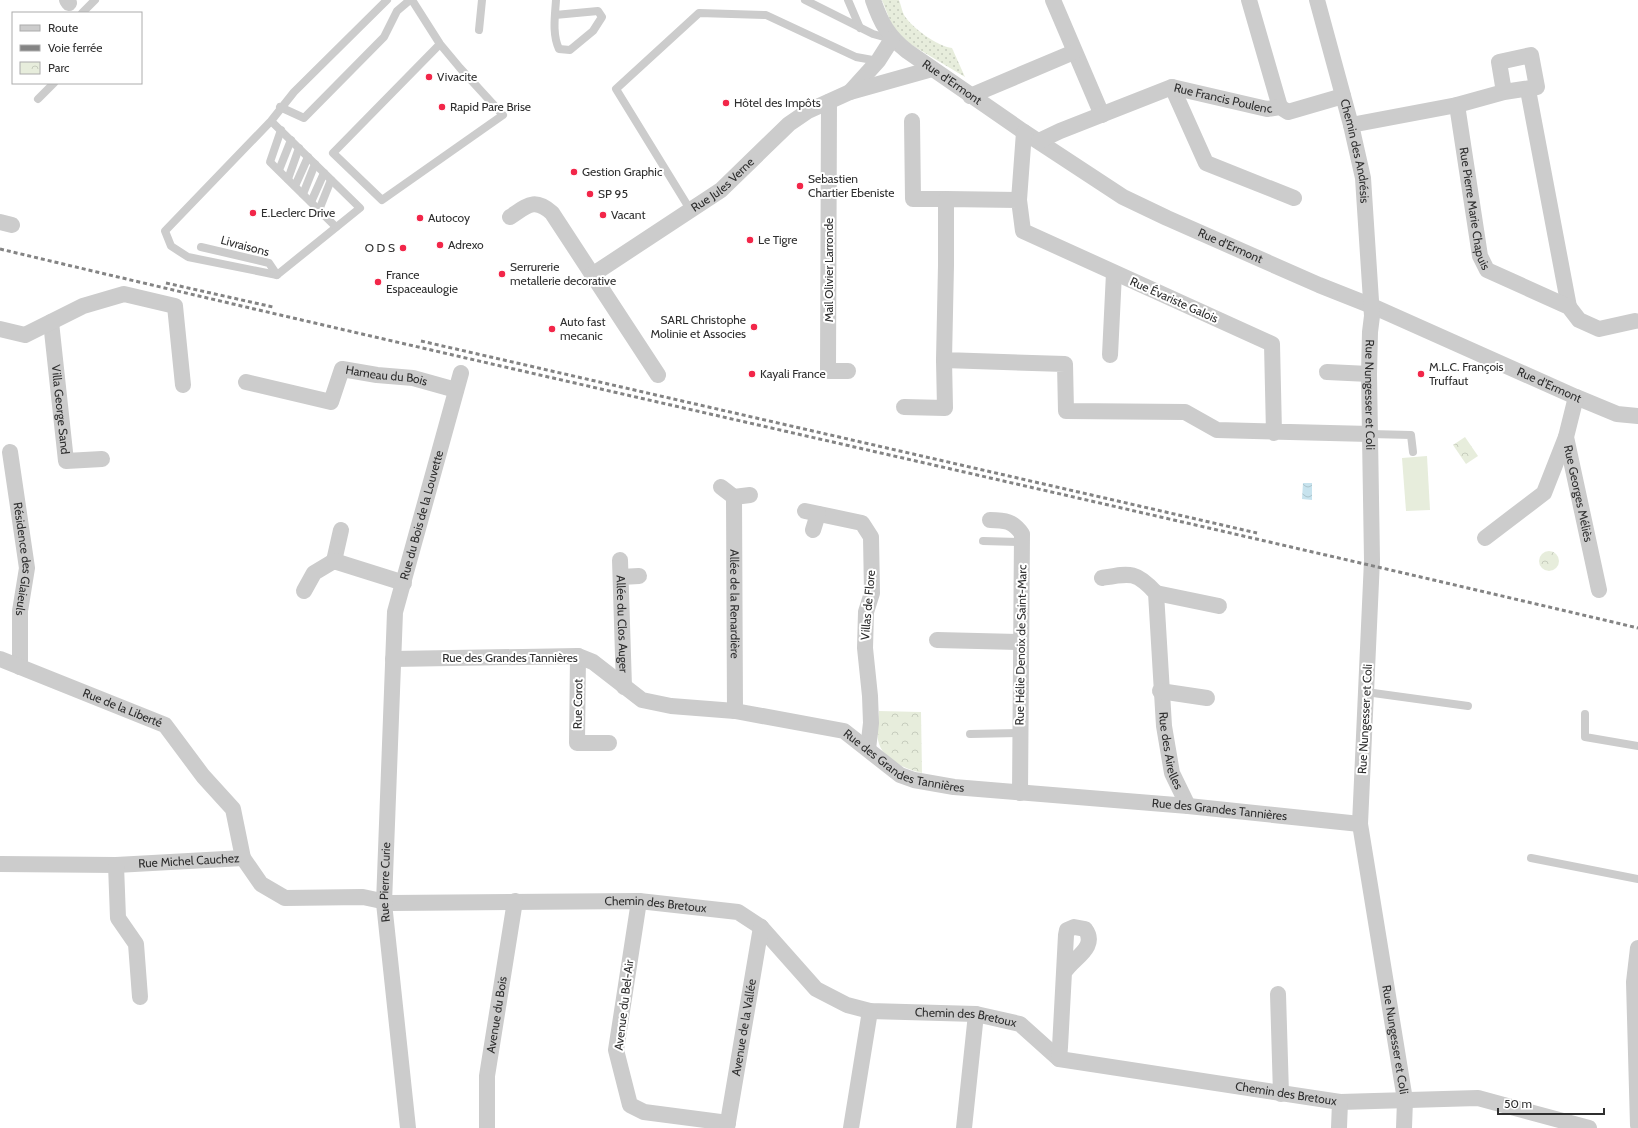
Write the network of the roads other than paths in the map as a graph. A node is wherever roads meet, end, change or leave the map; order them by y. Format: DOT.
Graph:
graph roads {
  1 [pos="95,0"];
  2 [pos="387,0"];
  3 [pos="411,0"];
  4 [pos="482,0"];
  5 [pos="556,0"];
  6 [pos="805,0"];
  7 [pos="848,0"];
  8 [pos="872,0"];
  9 [pos="1053,0"];
  10 [pos="1248,0"];
  11 [pos="1317,0"];
  12 [pos="83,12"];
  13 [pos="555,15"];
  14 [pos="860,28"];
  15 [pos="479,30"];
  16 [pos="892,39"];
  17 [pos="440,44"];
  18 [pos="907,51"];
  19 [pos="1074,52"];
  20 [pos="878,61"];
  21 [pos="932,69"];
  22 [pos="898,78"];
  23 [pos="53,84"];
  24 [pos="1172,87"];
  25 [pos="1528,90"];
  26 [pos="850,92"];
  27 [pos="1504,92"];
  28 [pos="970,96"];
  29 [pos="1343,96"];
  30 [pos="38,99"];
  31 [pos="829,102"];
  32 [pos="1457,105"];
  33 [pos="280,107"];
  34 [pos="1280,107"];
  35 [pos="1102,115"];
  36 [pos="912,120"];
  37 [pos="271,121"];
  38 [pos="1351,125"];
  39 [pos="281,130"];
  40 [pos="1024,132"];
  41 [pos="291,140"];
  42 [pos="1039,141"];
  43 [pos="299,148"];
  44 [pos="308,157"];
  45 [pos="315,164"];
  46 [pos="279,170"];
  47 [pos="324,173"];
  48 [pos="288,179"];
  49 [pos="331,180"];
  50 [pos="295,186"];
  51 [pos="303,194"];
  52 [pos="1294,198"];
  53 [pos="946,200"];
  54 [pos="1019,200"];
  55 [pos="311,202"];
  56 [pos="319,210"];
  57 [pos="691,211"];
  58 [pos="510,216"];
  59 [pos="336,227"];
  60 [pos="201,247"];
  61 [pos="1114,273"];
  62 [pos="277,275"];
  63 [pos="592,275"];
  64 [pos="1372,306"];
  65 [pos="1569,307"];
  66 [pos="1635,321"];
  67 [pos="51,322"];
  68 [pos="0,329"];
  69 [pos="1110,355"];
  70 [pos="944,360"];
  71 [pos="848,371"];
  72 [pos="1327,372"];
  73 [pos="461,373"];
  74 [pos="1369,374"];
  75 [pos="658,375"];
  76 [pos="246,382"];
  77 [pos="182,385"];
  78 [pos="456,390"];
  79 [pos="1576,396"];
  80 [pos="904,408"];
  81 [pos="1638,416"];
  82 [pos="1274,433"];
  83 [pos="1370,434"];
  84 [pos="1566,437"];
  85 [pos="10,452"];
  86 [pos="1413,452"];
  87 [pos="102,459"];
  88 [pos="721,487"];
  89 [pos="750,495"];
  90 [pos="734,497"];
  91 [pos="990,520"];
  92 [pos="341,530"];
  93 [pos="813,530"];
  94 [pos="1485,538"];
  95 [pos="983,541"];
  96 [pos="1022,542"];
  97 [pos="620,560"];
  98 [pos="334,561"];
  99 [pos="639,576"];
  100 [pos="621,577"];
  101 [pos="1102,578"];
  102 [pos="404,583"];
  103 [pos="1599,590"];
  104 [pos="304,591"];
  105 [pos="1156,593"];
  106 [pos="1219,606"];
  107 [pos="937,640"];
  108 [pos="1021,642"];
  109 [pos="578,656"];
  110 [pos="0,659"];
  111 [pos="393,659"];
  112 [pos="20,667"];
  113 [pos="624,687"];
  114 [pos="1160,691"];
  115 [pos="1366,692"];
  116 [pos="1207,698"];
  117 [pos="1468,706"];
  118 [pos="735,711"];
  119 [pos="1585,714"];
  120 [pos="1020,733"];
  121 [pos="970,734"];
  122 [pos="609,743"];
  123 [pos="1638,746"];
  124 [pos="868,748"];
  125 [pos="1020,793"];
  126 [pos="1188,806"];
  127 [pos="1360,824"];
  128 [pos="243,858"];
  129 [pos="1531,858"];
  130 [pos="0,864"];
  131 [pos="116,865"];
  132 [pos="1638,880"];
  133 [pos="639,901"];
  134 [pos="515,902"];
  135 [pos="384,903"];
  136 [pos="761,927"];
  137 [pos="1638,948"];
  138 [pos="1064,973"];
  139 [pos="1278,994"];
  140 [pos="140,997"];
  141 [pos="870,1011"];
  142 [pos="976,1014"];
  143 [pos="1059,1058"];
  144 [pos="1281,1094"];
  145 [pos="1405,1100"];
  146 [pos="1340,1102"];
  147 [pos="727,1126"];
  148 [pos="1638,1126"];
  149 [pos="408,1128"];
  150 [pos="486,1128"];
  151 [pos="851,1128"];
  152 [pos="964,1128"];
  153 [pos="1339,1128"];
  154 [pos="1404,1128"];
  155 [pos="1589,1128"];
  1 -- 12 [label="lane"];
  2 -- 33 [label="lane"];
  3 -- 17 [label="lane"];
  3 -- 33 [label="lane"];
  4 -- 15 [label="lane"];
  5 -- 13 [label="lane"];
  6 -- 14 [label="lane"];
  7 -- 14 [label="lane"];
  8 -- 16 [label="street, Rue d'Ermont"];
  9 -- 19 [label="street"];
  10 -- 34 [label="street"];
  11 -- 29 [label="street, Chemin des Andrésis"];
  13 -- 13 [label="lane"];
  14 -- 16 [label="lane"];
  16 -- 18 [label="street, Rue d'Ermont"];
  16 -- 20 [label="street, Rue Jules Verne"];
  17 -- 17 [label="lane"];
  18 -- 21 [label="street, Rue d'Ermont"];
  18 -- 22 [label="street"];
  19 -- 28 [label="street"];
  19 -- 35 [label="street"];
  20 -- 26 [label="street, Rue Jules Verne"];
  20 -- 57 [label="lane"];
  21 -- 22 [label="street, Rue Jules Verne"];
  21 -- 28 [label="street, Rue d'Ermont"];
  22 -- 26 [label="street, Rue Jules Verne"];
  23 -- 30 [label="lane"];
  24 -- 34 [label="street, Rue Francis Poulenc"];
  24 -- 35 [label="street, Rue Francis Poulenc"];
  24 -- 52 [label="street"];
  25 -- 27 [label="street"];
  25 -- 27 [label="street"];
  25 -- 65 [label="street"];
  26 -- 31 [label="street, Rue Jules Verne"];
  27 -- 32 [label="street"];
  28 -- 40 [label="street, Rue d'Ermont"];
  29 -- 34 [label="street, Rue Francis Poulenc"];
  29 -- 38 [label="street, Chemin des Andrésis"];
  31 -- 57 [label="street, Rue Jules Verne"];
  31 -- 71 [label="street, Mail Olivier Larronde"];
  32 -- 38 [label="street"];
  32 -- 65 [label="street, Rue Pierre Marie Chapuis"];
  33 -- 37 [label="lane"];
  35 -- 42 [label="street, Rue Francis Poulenc"];
  36 -- 53 [label="street"];
  37 -- 39 [label="lane"];
  37 -- 62 [label="lane"];
  38 -- 64 [label="street, Chemin des Andrésis"];
  39 -- 41 [label="lane"];
  39 -- 46 [label="lane"];
  40 -- 42 [label="street, Rue d'Ermont"];
  40 -- 54 [label="street, Rue Évariste Galois"];
  41 -- 43 [label="lane"];
  41 -- 46 [label="lane"];
  42 -- 64 [label="street, Rue d'Ermont"];
  43 -- 44 [label="lane"];
  43 -- 48 [label="lane"];
  44 -- 45 [label="lane"];
  44 -- 50 [label="lane"];
  45 -- 47 [label="lane"];
  45 -- 51 [label="lane"];
  46 -- 48 [label="lane"];
  47 -- 49 [label="lane"];
  47 -- 55 [label="lane"];
  48 -- 50 [label="lane"];
  49 -- 56 [label="lane"];
  49 -- 59 [label="lane"];
  50 -- 51 [label="lane"];
  51 -- 55 [label="lane"];
  53 -- 54 [label="street"];
  53 -- 70 [label="street"];
  54 -- 61 [label="street, Rue Évariste Galois"];
  55 -- 56 [label="lane"];
  56 -- 59 [label="lane"];
  57 -- 63 [label="street, Rue Jules Verne"];
  58 -- 63 [label="street"];
  59 -- 62 [label="lane"];
  60 -- 62 [label="lane, Livraisons"];
  61 -- 69 [label="street"];
  61 -- 82 [label="street, Rue Évariste Galois"];
  63 -- 75 [label="street"];
  64 -- 74 [label="street, Rue Nungesser et Coli"];
  64 -- 79 [label="street, Rue d'Ermont"];
  65 -- 66 [label="street, Rue Pierre Marie Chapuis"];
  67 -- 68 [label="street"];
  67 -- 77 [label="street"];
  67 -- 87 [label="street, Villa George Sand"];
  70 -- 80 [label="street"];
  70 -- 82 [label="street"];
  72 -- 74 [label="street"];
  73 -- 78 [label="street, Rue du Bois de la Louvette"];
  74 -- 83 [label="street, Rue Nungesser et Coli"];
  76 -- 78 [label="street, Hameau du Bois"];
  78 -- 102 [label="street, Rue du Bois de la Louvette"];
  79 -- 81 [label="street, Rue d'Ermont"];
  79 -- 84 [label="street, Rue Georges Méliès"];
  82 -- 83 [label="street"];
  83 -- 86 [label="lane"];
  83 -- 115 [label="street, Rue Nungesser et Coli"];
  84 -- 94 [label="street"];
  84 -- 103 [label="street, Rue Georges Méliès"];
  85 -- 112 [label="street, Résidence des Glaieuls"];
  88 -- 90 [label="street"];
  89 -- 90 [label="street"];
  90 -- 118 [label="street, Allée de la Renardière"];
  91 -- 96 [label="street, Rue Hélie Denoix de Saint-Marc"];
  92 -- 98 [label="street"];
  93 -- 124 [label="street, Villas de Flore"];
  95 -- 96 [label="lane"];
  96 -- 108 [label="street, Rue Hélie Denoix de Saint-Marc"];
  97 -- 100 [label="street, Allée du Clos Auger"];
  98 -- 102 [label="street"];
  98 -- 104 [label="street"];
  99 -- 100 [label="street"];
  100 -- 113 [label="street, Allée du Clos Auger"];
  101 -- 105 [label="street"];
  102 -- 111 [label="street, Rue du Bois de la Louvette"];
  105 -- 106 [label="street"];
  105 -- 114 [label="street, Rue des Airelles"];
  107 -- 108 [label="street"];
  108 -- 120 [label="street, Rue Hélie Denoix de Saint-Marc"];
  109 -- 111 [label="street, Rue des Grandes Tannières"];
  109 -- 113 [label="street, Rue des Grandes Tannières"];
  109 -- 122 [label="street, Rue Corot"];
  110 -- 112 [label="street, Rue de la Liberté"];
  111 -- 135 [label="street, Rue Pierre Curie"];
  112 -- 128 [label="street, Rue de la Liberté"];
  113 -- 118 [label="street, Rue des Grandes Tannières"];
  114 -- 116 [label="street, Rue des Airelles"];
  114 -- 126 [label="street, Rue des Airelles"];
  115 -- 117 [label="lane"];
  115 -- 127 [label="street, Rue Nungesser et Coli"];
  118 -- 124 [label="street, Rue des Grandes Tannières"];
  119 -- 123 [label="lane"];
  120 -- 121 [label="lane"];
  120 -- 125 [label="street, Rue Hélie Denoix de Saint-Marc"];
  124 -- 125 [label="street, Rue des Grandes Tannières"];
  125 -- 126 [label="street, Rue des Grandes Tannières"];
  126 -- 127 [label="street, Rue des Grandes Tannières"];
  127 -- 145 [label="street, Rue Nungesser et Coli"];
  128 -- 131 [label="street, Rue Michel Cauchez"];
  128 -- 135 [label="street, Rue Michel Cauchez"];
  129 -- 132 [label="lane"];
  130 -- 131 [label="street, Rue Michel Cauchez"];
  131 -- 140 [label="street"];
  133 -- 134 [label="street, Chemin des Bretoux"];
  133 -- 136 [label="street, Chemin des Bretoux"];
  133 -- 147 [label="street, Avenue du Bel-Air"];
  134 -- 135 [label="street, Chemin des Bretoux"];
  134 -- 150 [label="street, Avenue du Bois"];
  135 -- 149 [label="street, Rue Pierre Curie"];
  136 -- 141 [label="street, Chemin des Bretoux"];
  136 -- 147 [label="street, Avenue de la Vallée"];
  137 -- 148 [label="street"];
  138 -- 143 [label="street"];
  139 -- 144 [label="street"];
  141 -- 142 [label="street, Chemin des Bretoux"];
  141 -- 151 [label="street"];
  142 -- 143 [label="street, Chemin des Bretoux"];
  142 -- 152 [label="street"];
  143 -- 144 [label="street, Chemin des Bretoux"];
  144 -- 146 [label="street, Chemin des Bretoux"];
  145 -- 146 [label="street, Chemin des Bretoux"];
  145 -- 154 [label="street, Rue Nungesser et Coli"];
  145 -- 155 [label="street, Chemin des Bretoux"];
  146 -- 153 [label="street"];
}
